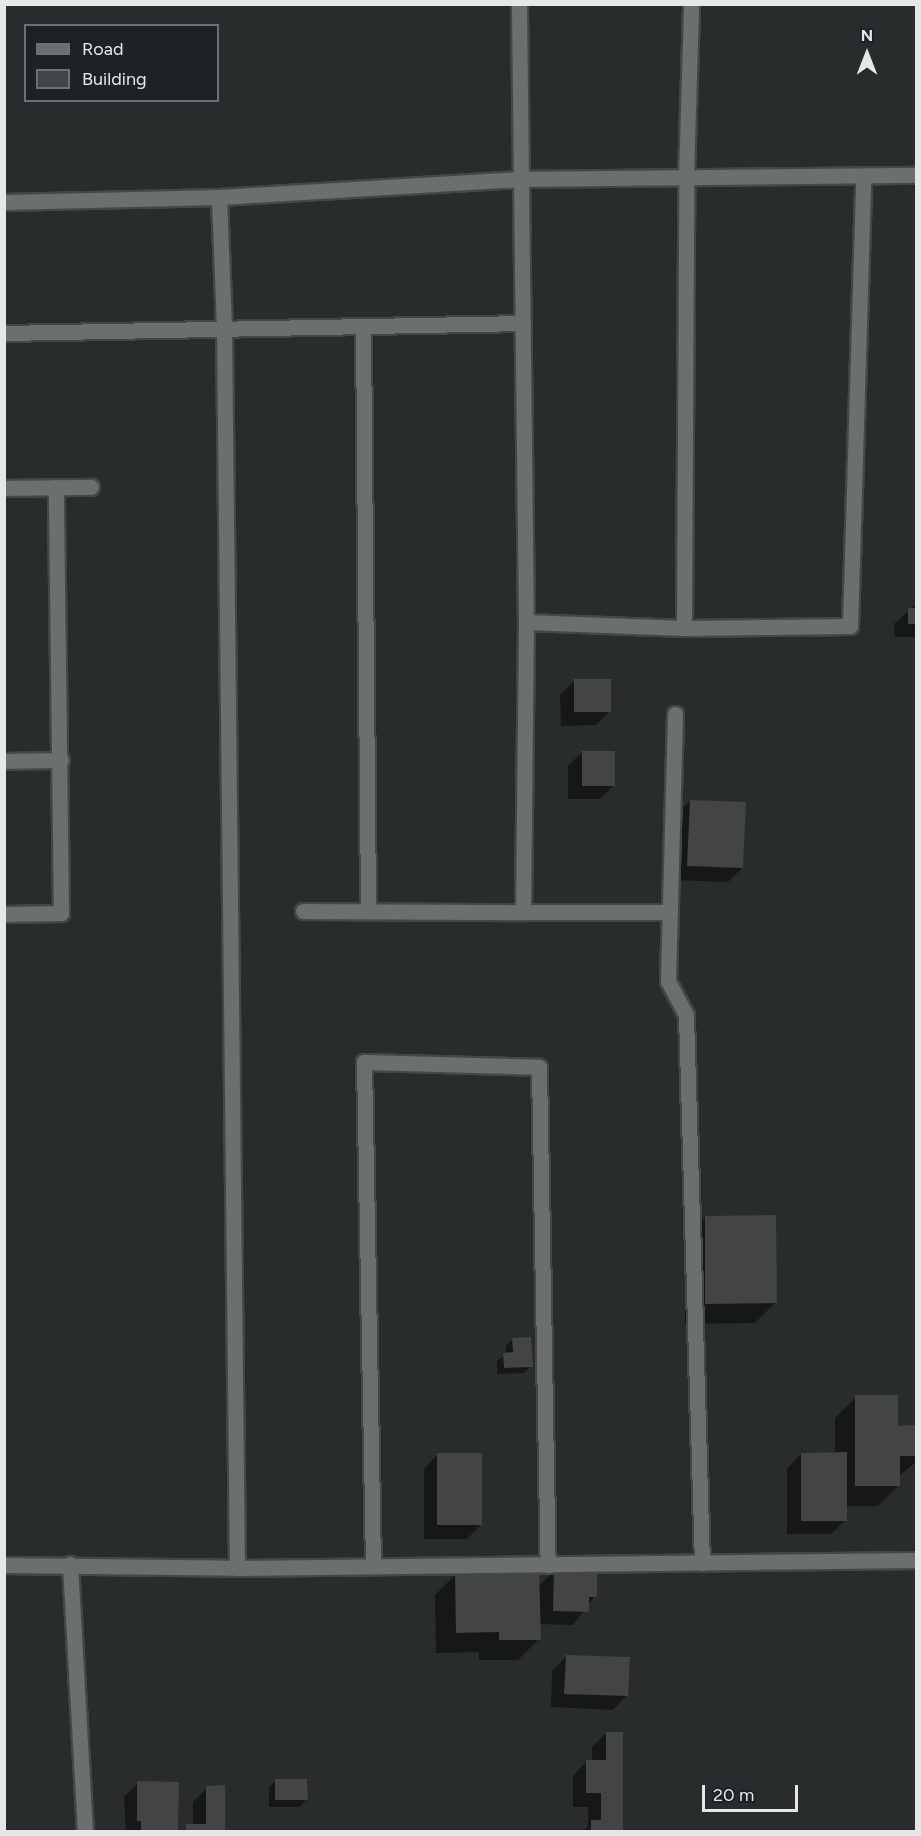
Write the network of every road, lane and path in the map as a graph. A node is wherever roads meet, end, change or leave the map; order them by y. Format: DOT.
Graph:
graph roads {
  1 [pos="519,4"];
  2 [pos="691,4"];
  3 [pos="916,175"];
  4 [pos="863,176"];
  5 [pos="686,177"];
  6 [pos="520,179"];
  7 [pos="219,197"];
  8 [pos="4,202"];
  9 [pos="524,323"];
  10 [pos="363,326"];
  11 [pos="224,329"];
  12 [pos="4,333"];
  13 [pos="56,487"];
  14 [pos="91,487"];
  15 [pos="4,488"];
  16 [pos="526,622"];
  17 [pos="684,628"];
  18 [pos="675,714"];
  19 [pos="61,760"];
  20 [pos="4,761"];
  21 [pos="303,911"];
  22 [pos="368,911"];
  23 [pos="524,912"];
  24 [pos="670,912"];
  25 [pos="4,914"];
  26 [pos="916,1560"];
  27 [pos="702,1563"];
  28 [pos="70,1564"];
  29 [pos="4,1565"];
  30 [pos="548,1565"];
  31 [pos="373,1566"];
  32 [pos="237,1568"];
  33 [pos="85,1832"];
  1 -- 6 [label="street"];
  2 -- 5 [label="street"];
  3 -- 4 [label="street"];
  4 -- 5 [label="street"];
  4 -- 17 [label="street"];
  5 -- 6 [label="street"];
  5 -- 17 [label="street"];
  6 -- 7 [label="street"];
  6 -- 9 [label="street"];
  7 -- 8 [label="street"];
  7 -- 11 [label="street"];
  9 -- 10 [label="street"];
  9 -- 16 [label="street"];
  10 -- 11 [label="street"];
  10 -- 22 [label="street"];
  11 -- 12 [label="street"];
  11 -- 32 [label="street"];
  13 -- 14 [label="street"];
  13 -- 15 [label="street"];
  13 -- 19 [label="street"];
  16 -- 17 [label="street"];
  16 -- 23 [label="street"];
  18 -- 24 [label="street"];
  19 -- 20 [label="street"];
  19 -- 25 [label="street"];
  21 -- 22 [label="street"];
  22 -- 23 [label="street"];
  23 -- 24 [label="street"];
  24 -- 27 [label="street"];
  26 -- 27 [label="street"];
  27 -- 30 [label="street"];
  28 -- 29 [label="street"];
  28 -- 32 [label="street"];
  28 -- 33 [label="street"];
  30 -- 31 [label="street"];
  30 -- 31 [label="street"];
  31 -- 32 [label="street"];
}
